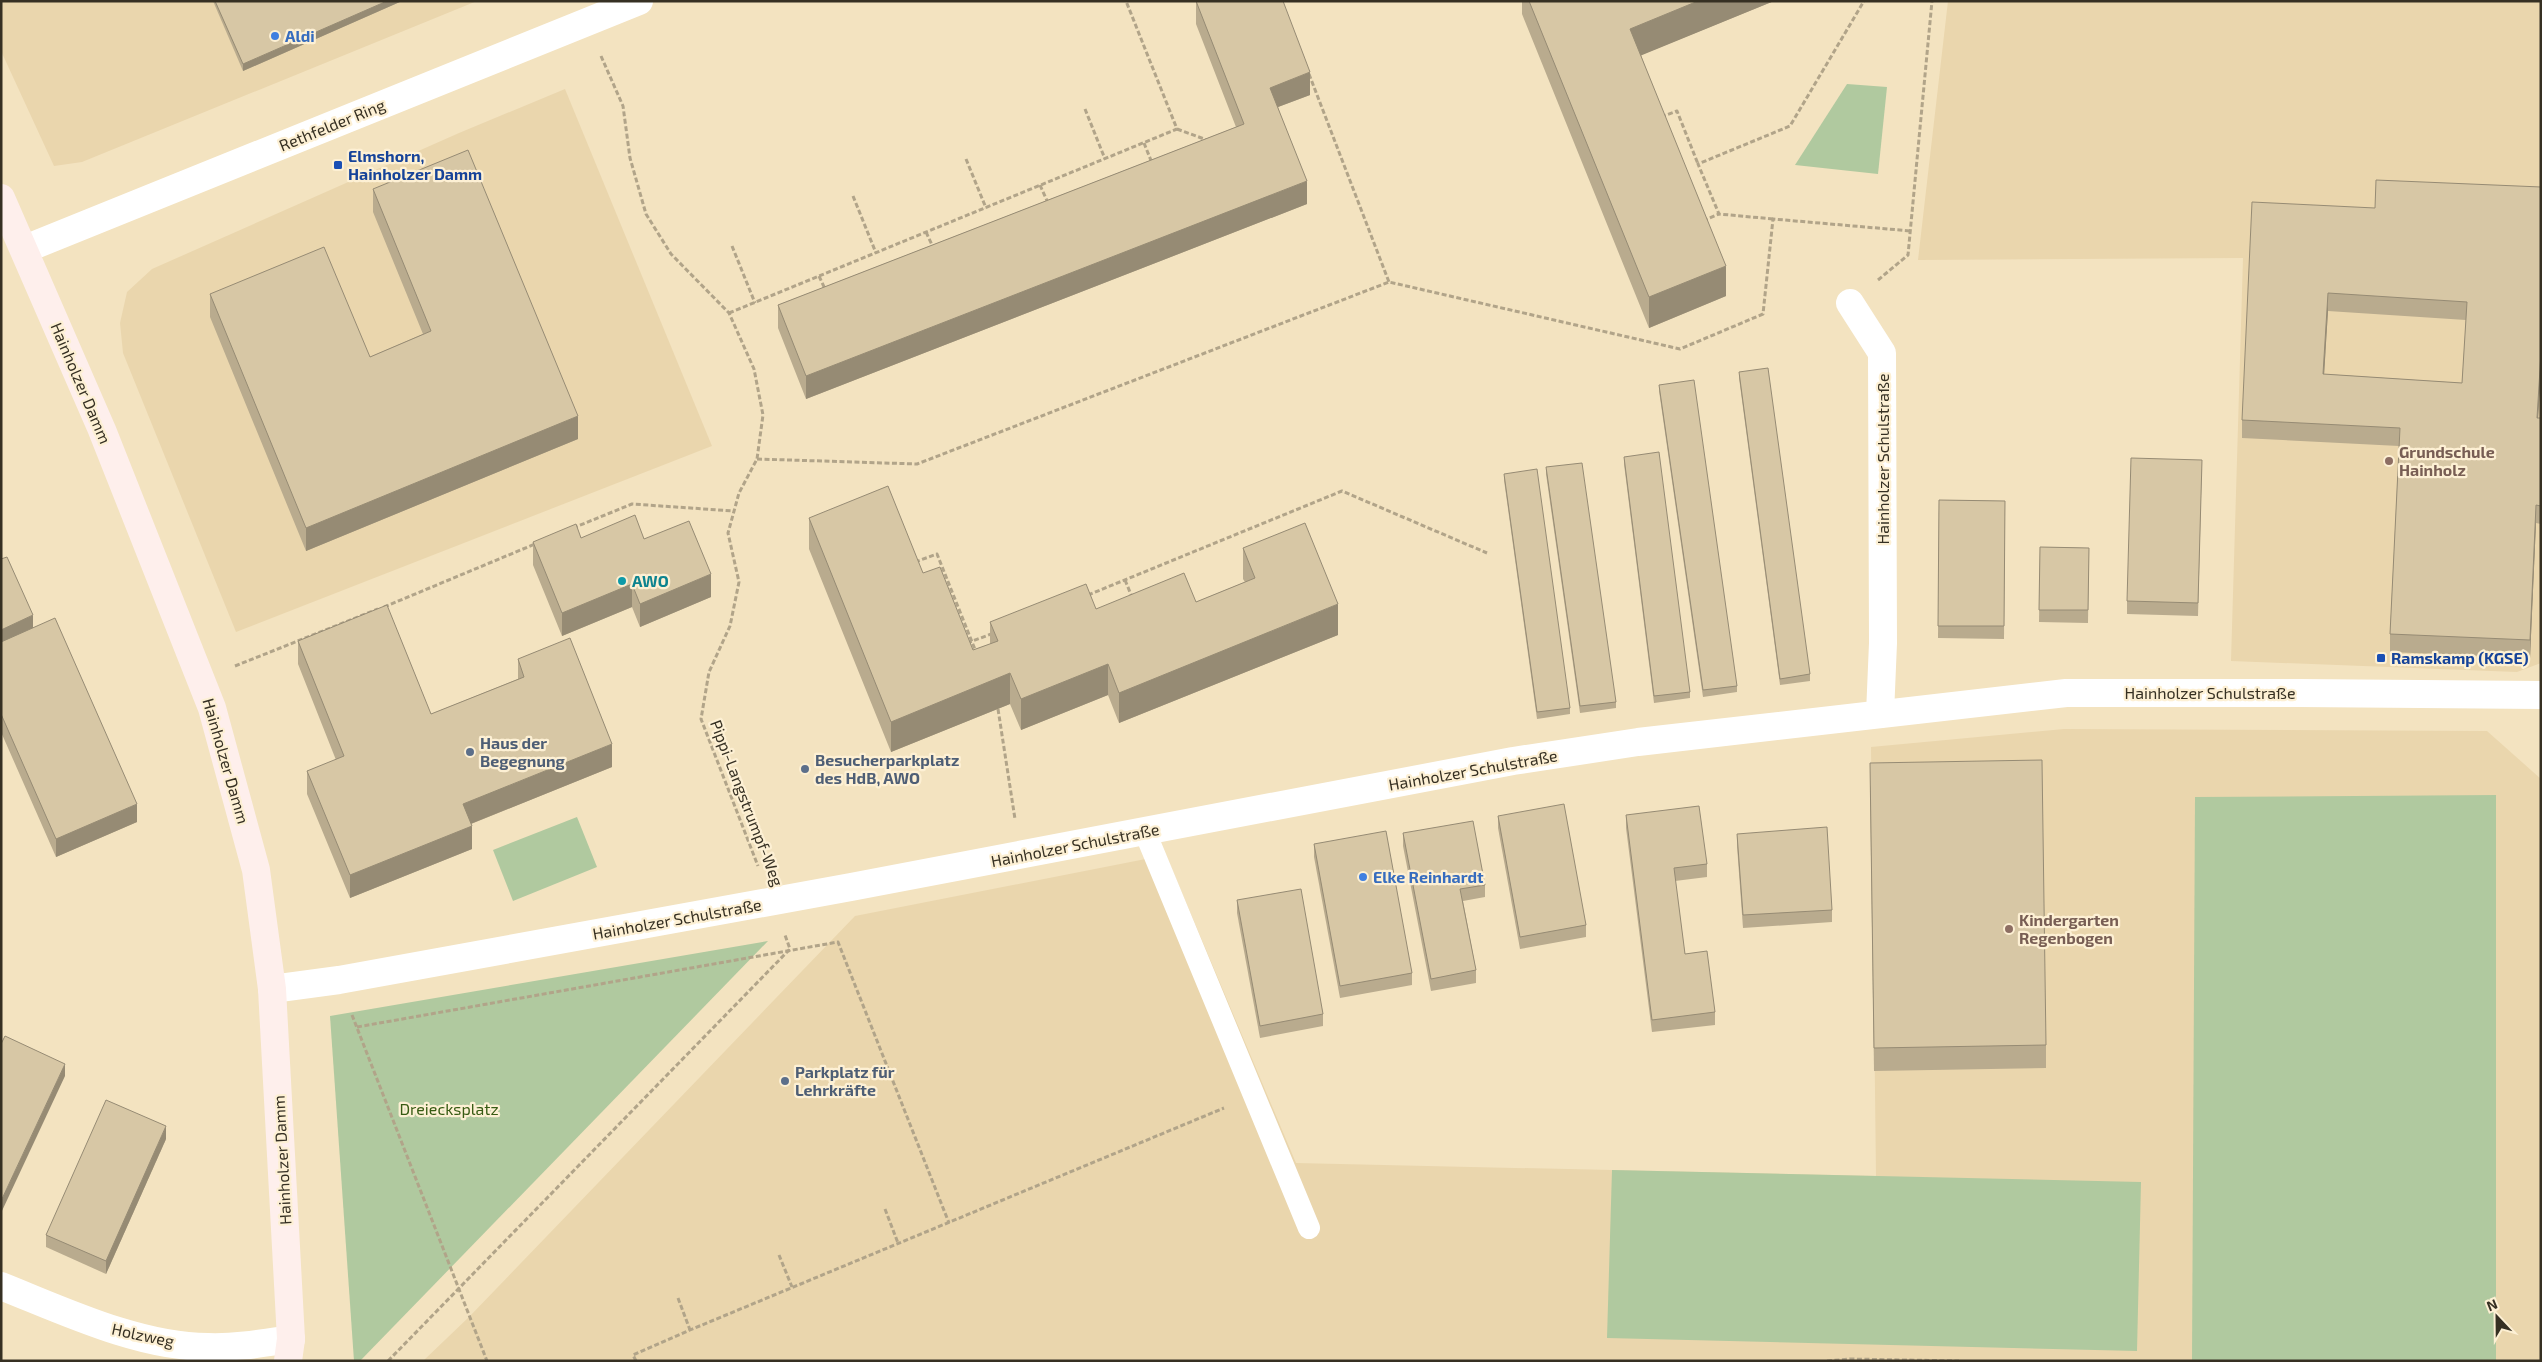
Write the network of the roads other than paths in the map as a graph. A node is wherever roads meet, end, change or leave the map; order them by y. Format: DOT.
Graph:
graph roads {
  1 [pos="639,1"];
  2 [pos="1,198"];
  3 [pos="25,249"];
  4 [pos="1850,304"];
  5 [pos="2541,696"];
  6 [pos="1880,714"];
  7 [pos="1145,832"];
  8 [pos="272,989"];
  9 [pos="1310,1228"];
  10 [pos="1,1286"];
  11 [pos="290,1350"];
  1 -- 3 [label="street, Rethfelder Ring"];
  2 -- 3 [label="street, Hainholzer Damm"];
  3 -- 8 [label="street, Hainholzer Damm"];
  4 -- 6 [label="street, Hainholzer Schulstraße"];
  5 -- 6 [label="street, Hainholzer Schulstraße"];
  6 -- 7 [label="street, Hainholzer Schulstraße"];
  7 -- 8 [label="street, Hainholzer Schulstraße"];
  7 -- 9 [label="lane"];
  8 -- 11 [label="street, Hainholzer Damm"];
  10 -- 11 [label="street, Holzweg"];
}
